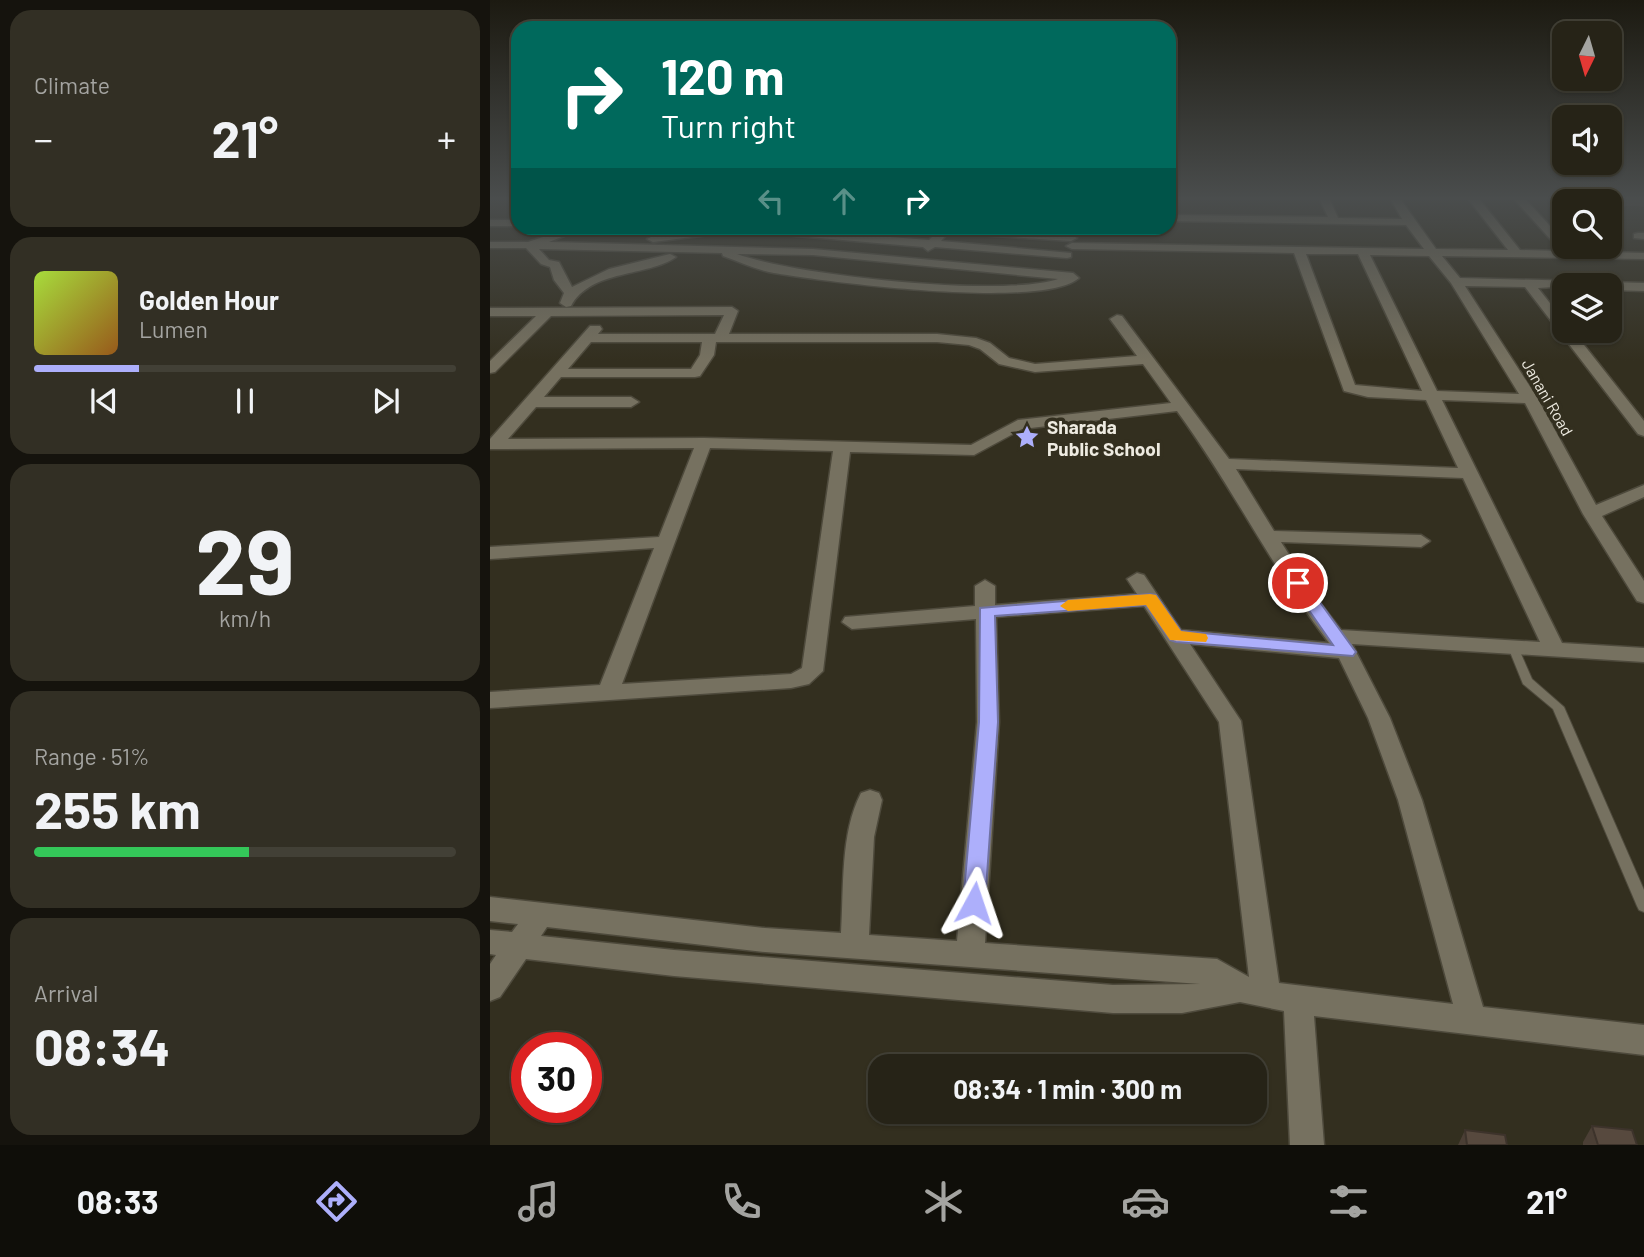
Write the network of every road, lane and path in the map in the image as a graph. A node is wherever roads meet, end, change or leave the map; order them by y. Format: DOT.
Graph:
graph roads {
  1 [pos="536,253"];
  2 [pos="696,253"];
  3 [pos="727,253"];
  4 [pos="829,253"];
  5 [pos="922,253"];
  6 [pos="1062,253"];
  7 [pos="1300,253"];
  8 [pos="1363,253"];
  9 [pos="1432,253"];
  10 [pos="1622,255"];
  11 [pos="1644,256"];
  12 [pos="914,261"];
  13 [pos="1049,273"];
  14 [pos="891,281"];
  15 [pos="1456,282"];
  16 [pos="1529,284"];
  17 [pos="1552,284"];
  18 [pos="1622,286"];
  19 [pos="1644,287"];
  20 [pos="570,293"];
  21 [pos="553,311"];
  22 [pos="612,311"];
  23 [pos="491,312"];
  24 [pos="1552,313"];
  25 [pos="1117,319"];
  26 [pos="588,338"];
  27 [pos="715,338"];
  28 [pos="1575,343"];
  29 [pos="1148,359"];
  30 [pos="490,369"];
  31 [pos="558,373"];
  32 [pos="1430,396"];
  33 [pos="1530,399"];
  34 [pos="531,402"];
  35 [pos="632,402"];
  36 [pos="1181,406"];
  37 [pos="1644,431"];
  38 [pos="704,443"];
  39 [pos="492,444"];
  40 [pos="842,447"];
  41 [pos="1224,464"];
  42 [pos="1468,473"];
  43 [pos="1644,490"];
  44 [pos="1592,514"];
  45 [pos="1270,536"];
  46 [pos="1421,541"];
  47 [pos="664,542"];
  48 [pos="491,554"];
  49 [pos="985,586"];
  50 [pos="1644,597"];
  51 [pos="986,612"];
  52 [pos="852,622"];
  53 [pos="1176,636"];
  54 [pos="1342,644"];
  55 [pos="1513,647"];
  56 [pos="1554,649"];
  57 [pos="1644,655"];
  58 [pos="608,692"];
  59 [pos="490,700"];
  60 [pos="870,800"];
  61 [pos="1644,906"];
  62 [pos="490,909"];
  63 [pos="539,916"];
  64 [pos="490,942"];
  65 [pos="519,946"];
  66 [pos="853,946"];
  67 [pos="970,955"];
  68 [pos="490,988"];
  69 [pos="1253,991"];
  70 [pos="1298,1000"];
  71 [pos="1472,1020"];
  72 [pos="1644,1040"];
  73 [pos="1307,1145"];
  1 -- 20 [label="street"];
  2 -- 20 [label="street"];
  3 -- 14 [label="street"];
  4 -- 12 [label="street"];
  5 -- 12 [label="street"];
  6 -- 13 [label="street"];
  7 -- 32 [label="street"];
  8 -- 32 [label="street"];
  9 -- 15 [label="street, Janani Road"];
  10 -- 11 [label="street"];
  12 -- 13 [label="street"];
  12 -- 14 [label="street"];
  13 -- 14 [label="street"];
  15 -- 16 [label="street"];
  15 -- 33 [label="street, Janani Road"];
  16 -- 17 [label="street"];
  16 -- 24 [label="street"];
  18 -- 19 [label="street"];
  20 -- 21 [label="street"];
  21 -- 22 [label="street"];
  21 -- 23 [label="street"];
  21 -- 30 [label="street"];
  22 -- 26 [label="street"];
  22 -- 27 [label="street"];
  25 -- 29 [label="street"];
  26 -- 27 [label="street"];
  26 -- 31 [label="street"];
  27 -- 29 [label="street"];
  27 -- 31 [label="street"];
  28 -- 37 [label="street"];
  29 -- 36 [label="street"];
  31 -- 34 [label="street"];
  32 -- 33 [label="street"];
  32 -- 42 [label="street"];
  33 -- 44 [label="street, Janani Road"];
  34 -- 35 [label="street"];
  34 -- 39 [label="street"];
  36 -- 40 [label="street"];
  36 -- 41 [label="street"];
  38 -- 39 [label="street"];
  38 -- 40 [label="street"];
  38 -- 47 [label="street"];
  40 -- 58 [label="street"];
  41 -- 42 [label="street"];
  41 -- 45 [label="street"];
  42 -- 56 [label="street"];
  43 -- 44 [label="street"];
  44 -- 50 [label="street, Janani Road"];
  45 -- 46 [label="street"];
  45 -- 54 [label="street"];
  47 -- 48 [label="street"];
  47 -- 58 [label="street"];
  49 -- 51 [label="street"];
  51 -- 52 [label="street"];
  51 -- 53 [label="street"];
  51 -- 67 [label="street"];
  53 -- 54 [label="street"];
  53 -- 69 [label="street"];
  54 -- 55 [label="street"];
  54 -- 71 [label="street"];
  55 -- 56 [label="street"];
  55 -- 61 [label="lane"];
  56 -- 57 [label="street"];
  58 -- 59 [label="street"];
  60 -- 66 [label="street"];
  62 -- 63 [label="street"];
  63 -- 65 [label="street"];
  63 -- 66 [label="street"];
  64 -- 65 [label="street"];
  65 -- 68 [label="street"];
  65 -- 69 [label="street"];
  66 -- 67 [label="street"];
  67 -- 69 [label="street"];
  69 -- 70 [label="street"];
  70 -- 71 [label="street"];
  70 -- 73 [label="street"];
  71 -- 72 [label="street"];
}
